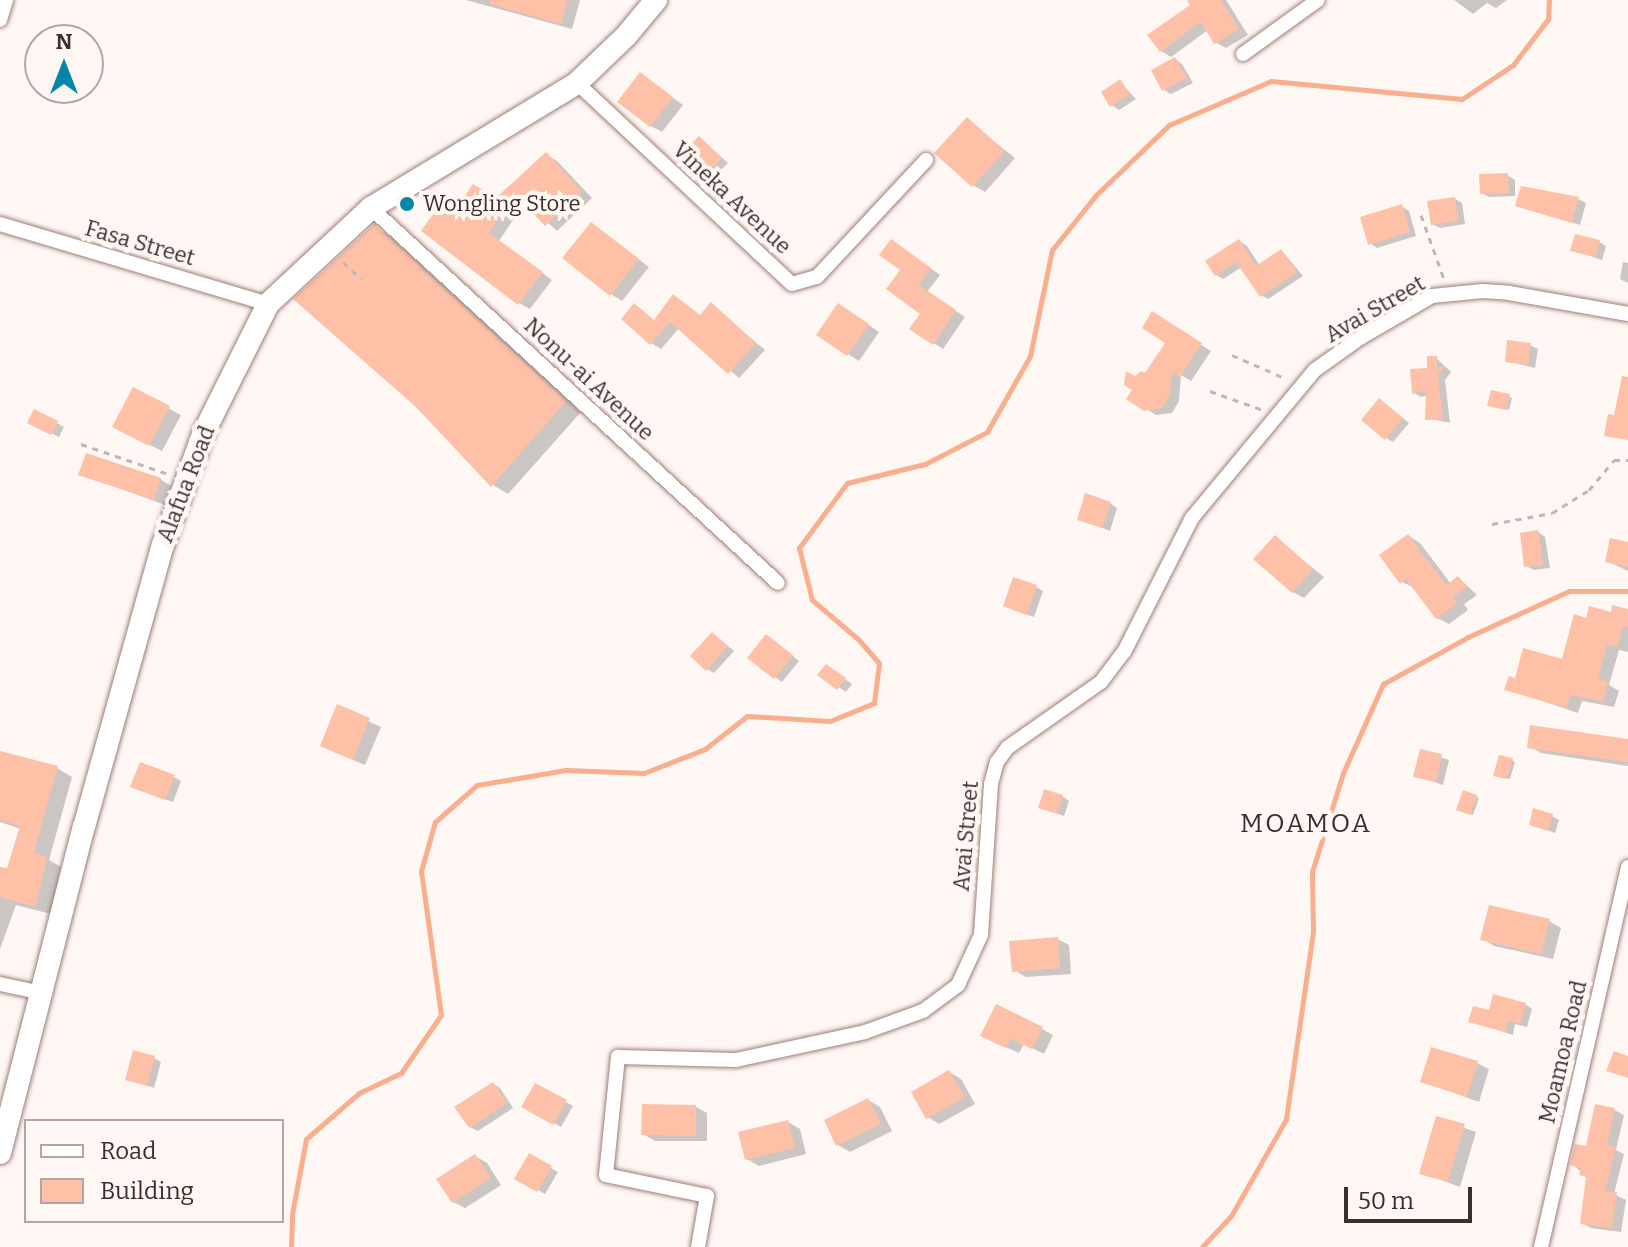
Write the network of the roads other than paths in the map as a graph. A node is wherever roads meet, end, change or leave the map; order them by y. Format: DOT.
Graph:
graph roads {
  1 [pos="6,0"];
  2 [pos="656,0"];
  3 [pos="1318,0"];
  4 [pos="0,20"];
  5 [pos="1243,54"];
  6 [pos="577,83"];
  7 [pos="926,160"];
  8 [pos="371,208"];
  9 [pos="0,224"];
  10 [pos="268,304"];
  11 [pos="1628,314"];
  12 [pos="778,583"];
  13 [pos="1628,867"];
  14 [pos="0,984"];
  15 [pos="42,993"];
  16 [pos="0,1153"];
  17 [pos="698,1247"];
  18 [pos="1541,1247"];
  1 -- 4 [label="street"];
  2 -- 6 [label="street, Alafua Road"];
  3 -- 5 [label="street"];
  6 -- 7 [label="street, Vineka Avenue"];
  6 -- 8 [label="street, Alafua Road"];
  8 -- 10 [label="street, Alafua Road"];
  8 -- 12 [label="street, Nonu-ai Avenue"];
  9 -- 10 [label="street, Fasa Street"];
  10 -- 15 [label="street, Alafua Road"];
  11 -- 17 [label="street, Avai Street"];
  13 -- 18 [label="street, Moamoa Road"];
  14 -- 15 [label="street"];
  15 -- 16 [label="street, Alafua Road"];
}
